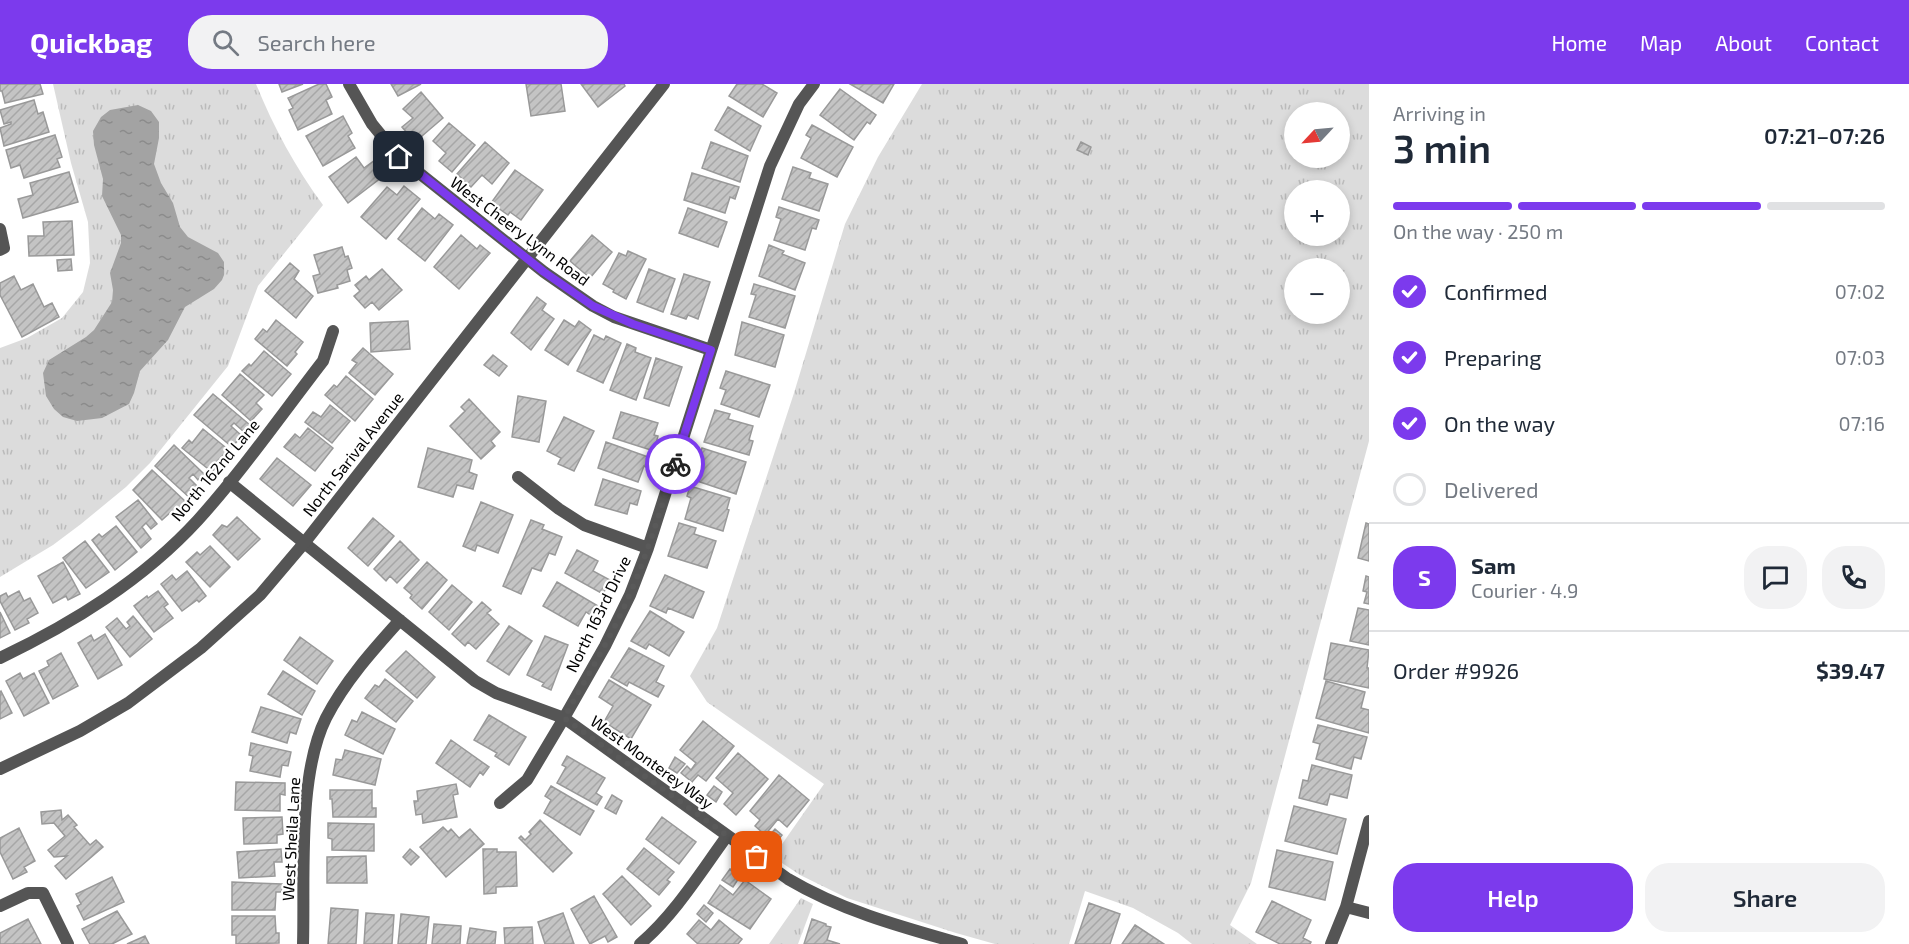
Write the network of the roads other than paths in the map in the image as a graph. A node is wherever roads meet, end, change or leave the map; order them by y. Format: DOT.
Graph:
graph roads {
  1 [pos="349,84"];
  2 [pos="664,84"];
  3 [pos="814,84"];
  4 [pos="0,229"];
  5 [pos="2,249"];
  6 [pos="526,258"];
  7 [pos="333,331"];
  8 [pos="711,350"];
  9 [pos="518,477"];
  10 [pos="229,482"];
  11 [pos="305,542"];
  12 [pos="648,548"];
  13 [pos="400,620"];
  14 [pos="0,658"];
  15 [pos="564,718"];
  16 [pos="0,769"];
  17 [pos="500,802"];
  18 [pos="1369,821"];
  19 [pos="727,836"];
  20 [pos="0,906"];
  21 [pos="1346,907"];
  22 [pos="1369,913"];
  23 [pos="68,944"];
  24 [pos="303,944"];
  25 [pos="640,944"];
  26 [pos="962,944"];
  27 [pos="1331,944"];
  1 -- 6 [label="street, West Cheery Lynn Road"];
  2 -- 6 [label="street, North Sarival Avenue"];
  3 -- 8 [label="street, North 163rd Drive"];
  4 -- 5 [label="street"];
  6 -- 8 [label="street, West Cheery Lynn Road"];
  6 -- 11 [label="street, North Sarival Avenue"];
  7 -- 10 [label="street, North 162nd Lane"];
  8 -- 12 [label="street, North 163rd Drive"];
  9 -- 12 [label="street"];
  10 -- 11 [label="street, West Monterey Way"];
  10 -- 14 [label="street, North 162nd Lane"];
  11 -- 13 [label="street, West Monterey Way"];
  11 -- 16 [label="street, North Sarival Avenue"];
  12 -- 15 [label="street, North 163rd Drive"];
  13 -- 15 [label="street, West Monterey Way"];
  13 -- 24 [label="street, West Sheila Lane"];
  15 -- 17 [label="street, North 163rd Drive"];
  15 -- 19 [label="street, West Monterey Way"];
  18 -- 21 [label="street"];
  19 -- 25 [label="street"];
  19 -- 26 [label="street, West Monterey Way"];
  20 -- 23 [label="street"];
  21 -- 22 [label="street"];
  21 -- 27 [label="street"];
}
